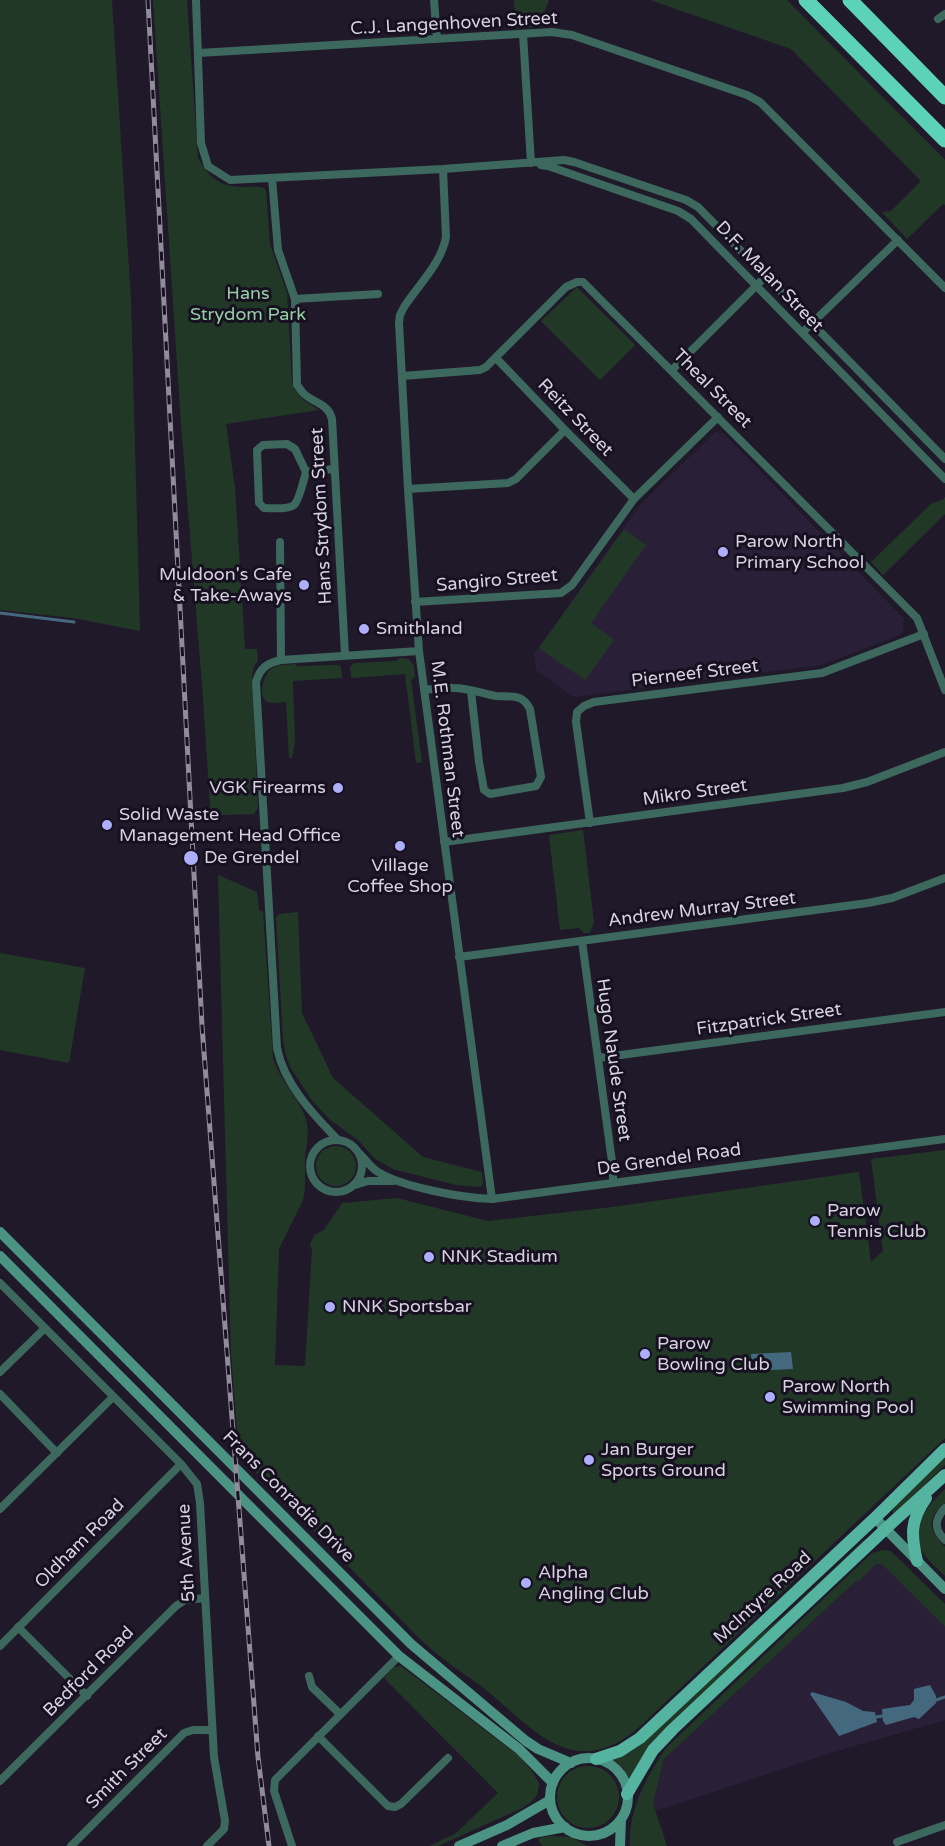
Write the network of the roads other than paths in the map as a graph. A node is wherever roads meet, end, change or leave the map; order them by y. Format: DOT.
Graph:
graph roads {
  1 [pos="196,0"];
  2 [pos="434,0"];
  3 [pos="806,0"];
  4 [pos="850,0"];
  5 [pos="523,34"];
  6 [pos="437,39"];
  7 [pos="199,52"];
  8 [pos="945,97"];
  9 [pos="945,140"];
  10 [pos="531,163"];
  11 [pos="443,169"];
  12 [pos="272,178"];
  13 [pos="690,202"];
  14 [pos="685,214"];
  15 [pos="898,240"];
  16 [pos="765,277"];
  17 [pos="757,286"];
  18 [pos="945,288"];
  19 [pos="378,294"];
  20 [pos="295,299"];
  21 [pos="812,323"];
  22 [pos="803,332"];
  23 [pos="496,358"];
  24 [pos="672,370"];
  25 [pos="402,376"];
  26 [pos="718,417"];
  27 [pos="565,430"];
  28 [pos="930,444"];
  29 [pos="921,454"];
  30 [pos="945,459"];
  31 [pos="333,469"];
  32 [pos="306,472"];
  33 [pos="945,479"];
  34 [pos="408,489"];
  35 [pos="634,499"];
  36 [pos="280,542"];
  37 [pos="415,602"];
  38 [pos="924,634"];
  39 [pos="419,651"];
  40 [pos="345,655"];
  41 [pos="281,660"];
  42 [pos="424,690"];
  43 [pos="945,690"];
  44 [pos="471,691"];
  45 [pos="945,752"];
  46 [pos="590,823"];
  47 [pos="444,842"];
  48 [pos="945,878"];
  49 [pos="582,941"];
  50 [pos="459,957"];
  51 [pos="945,1012"];
  52 [pos="598,1058"];
  53 [pos="945,1138"];
  54 [pos="337,1140"];
  55 [pos="359,1153"];
  56 [pos="398,1181"];
  57 [pos="613,1183"];
  58 [pos="354,1185"];
  59 [pos="492,1199"];
  60 [pos="0,1232"];
  61 [pos="0,1256"];
  62 [pos="0,1283"];
  63 [pos="45,1328"];
  64 [pos="0,1372"];
  65 [pos="0,1394"];
  66 [pos="113,1397"];
  67 [pos="945,1449"];
  68 [pos="57,1453"];
  69 [pos="181,1464"];
  70 [pos="945,1475"];
  71 [pos="935,1485"];
  72 [pos="2,1504"];
  73 [pos="943,1511"];
  74 [pos="875,1518"];
  75 [pos="886,1529"];
  76 [pos="945,1540"];
  77 [pos="917,1561"];
  78 [pos="945,1589"];
  79 [pos="205,1598"];
  80 [pos="18,1627"];
  81 [pos="0,1646"];
  82 [pos="399,1656"];
  83 [pos="309,1676"];
  84 [pos="87,1695"];
  85 [pos="340,1714"];
  86 [pos="212,1730"];
  87 [pos="318,1736"];
  88 [pos="448,1758"];
  89 [pos="596,1759"];
  90 [pos="571,1762"];
  91 [pos="0,1781"];
  92 [pos="553,1783"];
  93 [pos="627,1794"];
  94 [pos="550,1800"];
  95 [pos="621,1819"];
  96 [pos="945,1825"];
  97 [pos="565,1827"];
  98 [pos="588,1836"];
  99 [pos="897,1842"];
  100 [pos="71,1846"];
  101 [pos="207,1846"];
  102 [pos="292,1846"];
  103 [pos="459,1846"];
  104 [pos="502,1846"];
  105 [pos="596,1846"];
  106 [pos="620,1846"];
  1 -- 7 [label="street"];
  2 -- 6 [label="street"];
  3 -- 9 [label="highway"];
  4 -- 8 [label="highway"];
  5 -- 6 [label="street, C.J. Langenhoven Street"];
  5 -- 10 [label="street"];
  5 -- 15 [label="street, C.J. Langenhoven Street"];
  6 -- 7 [label="street, C.J. Langenhoven Street"];
  7 -- 12 [label="street, D.F. Malan Street"];
  10 -- 11 [label="street, D.F. Malan Street"];
  10 -- 13 [label="street, D.F. Malan Street"];
  10 -- 14 [label="street, D.F. Malan Street"];
  11 -- 12 [label="street, D.F. Malan Street"];
  11 -- 25 [label="street, M.E. Rothman Street"];
  12 -- 20 [label="street, Hans Strydom Street"];
  13 -- 14 [label="street"];
  13 -- 16 [label="street, D.F. Malan Street"];
  14 -- 17 [label="street, D.F. Malan Street"];
  15 -- 18 [label="street, C.J. Langenhoven Street"];
  15 -- 21 [label="street"];
  16 -- 17 [label="street"];
  16 -- 21 [label="street, D.F. Malan Street"];
  17 -- 22 [label="street, D.F. Malan Street"];
  17 -- 24 [label="street"];
  19 -- 20 [label="street"];
  20 -- 31 [label="street, Hans Strydom Street"];
  21 -- 22 [label="street"];
  21 -- 28 [label="street, D.F. Malan Street"];
  22 -- 29 [label="street, D.F. Malan Street"];
  23 -- 24 [label="street, Theal Street"];
  23 -- 25 [label="street, Theal Street"];
  23 -- 27 [label="street, Reitz Street"];
  24 -- 26 [label="street, Theal Street"];
  25 -- 34 [label="street, M.E. Rothman Street"];
  26 -- 35 [label="street, Sangiro Street"];
  26 -- 38 [label="street, Theal Street"];
  27 -- 34 [label="street"];
  27 -- 35 [label="street, Reitz Street"];
  28 -- 29 [label="street"];
  28 -- 30 [label="street, D.F. Malan Street"];
  29 -- 33 [label="street, D.F. Malan Street"];
  31 -- 32 [label="street"];
  31 -- 40 [label="street, Hans Strydom Street"];
  32 -- 32 [label="street"];
  34 -- 37 [label="street, M.E. Rothman Street"];
  35 -- 37 [label="street, Sangiro Street"];
  36 -- 41 [label="street"];
  37 -- 39 [label="street, M.E. Rothman Street"];
  38 -- 43 [label="street, Theal Street"];
  38 -- 46 [label="street, Pierneef Street"];
  39 -- 40 [label="street"];
  39 -- 42 [label="street, M.E. Rothman Street"];
  40 -- 41 [label="street"];
  41 -- 54 [label="street"];
  42 -- 44 [label="street"];
  42 -- 47 [label="street, M.E. Rothman Street"];
  44 -- 44 [label="street"];
  45 -- 46 [label="street, Mikro Street"];
  46 -- 47 [label="street, Mikro Street"];
  47 -- 50 [label="street, M.E. Rothman Street"];
  48 -- 49 [label="street, Andrew Murray Street"];
  49 -- 50 [label="street, Andrew Murray Street"];
  49 -- 52 [label="street, Hugo Naude Street"];
  50 -- 59 [label="street, M.E. Rothman Street"];
  51 -- 52 [label="street, Fitzpatrick Street"];
  52 -- 57 [label="street, Hugo Naude Street"];
  53 -- 57 [label="street, De Grendel Road"];
  54 -- 55 [label="street"];
  54 -- 58 [label="street"];
  55 -- 56 [label="street, De Grendel Road"];
  55 -- 58 [label="street"];
  56 -- 58 [label="street, De Grendel Road"];
  56 -- 59 [label="street, De Grendel Road"];
  57 -- 59 [label="street, De Grendel Road"];
  60 -- 90 [label="main road, Frans Conradie Drive"];
  61 -- 82 [label="main road, Frans Conradie Drive"];
  62 -- 63 [label="street, 5th Avenue"];
  63 -- 64 [label="street"];
  63 -- 66 [label="street, 5th Avenue"];
  65 -- 68 [label="street"];
  66 -- 68 [label="street"];
  66 -- 69 [label="street, 5th Avenue"];
  67 -- 74 [label="main road, McIntyre Road"];
  68 -- 72 [label="street"];
  69 -- 79 [label="street, 5th Avenue"];
  69 -- 80 [label="street, Oldham Road"];
  70 -- 71 [label="main road, McIntyre Road"];
  71 -- 75 [label="main road, McIntyre Road"];
  71 -- 77 [label="main road"];
  73 -- 76 [label="street"];
  74 -- 75 [label="main road"];
  74 -- 89 [label="main road, McIntyre Road"];
  75 -- 77 [label="main road"];
  75 -- 93 [label="main road, McIntyre Road"];
  77 -- 78 [label="main road"];
  79 -- 84 [label="street, Bedford Road"];
  79 -- 86 [label="street, 5th Avenue"];
  80 -- 81 [label="street, Oldham Road"];
  80 -- 84 [label="street"];
  82 -- 85 [label="street"];
  82 -- 92 [label="main road, Frans Conradie Drive"];
  83 -- 85 [label="street"];
  84 -- 91 [label="street, Bedford Road"];
  85 -- 87 [label="street"];
  86 -- 100 [label="street, Smith Street"];
  86 -- 101 [label="street, 5th Avenue"];
  87 -- 88 [label="street"];
  87 -- 102 [label="street"];
  89 -- 90 [label="main road"];
  89 -- 93 [label="main road"];
  90 -- 92 [label="main road"];
  92 -- 94 [label="main road"];
  93 -- 95 [label="main road"];
  94 -- 97 [label="main road"];
  94 -- 103 [label="main road"];
  95 -- 98 [label="main road"];
  95 -- 106 [label="main road"];
  96 -- 99 [label="street"];
  97 -- 98 [label="main road"];
  97 -- 104 [label="main road"];
  98 -- 105 [label="main road"];
}
